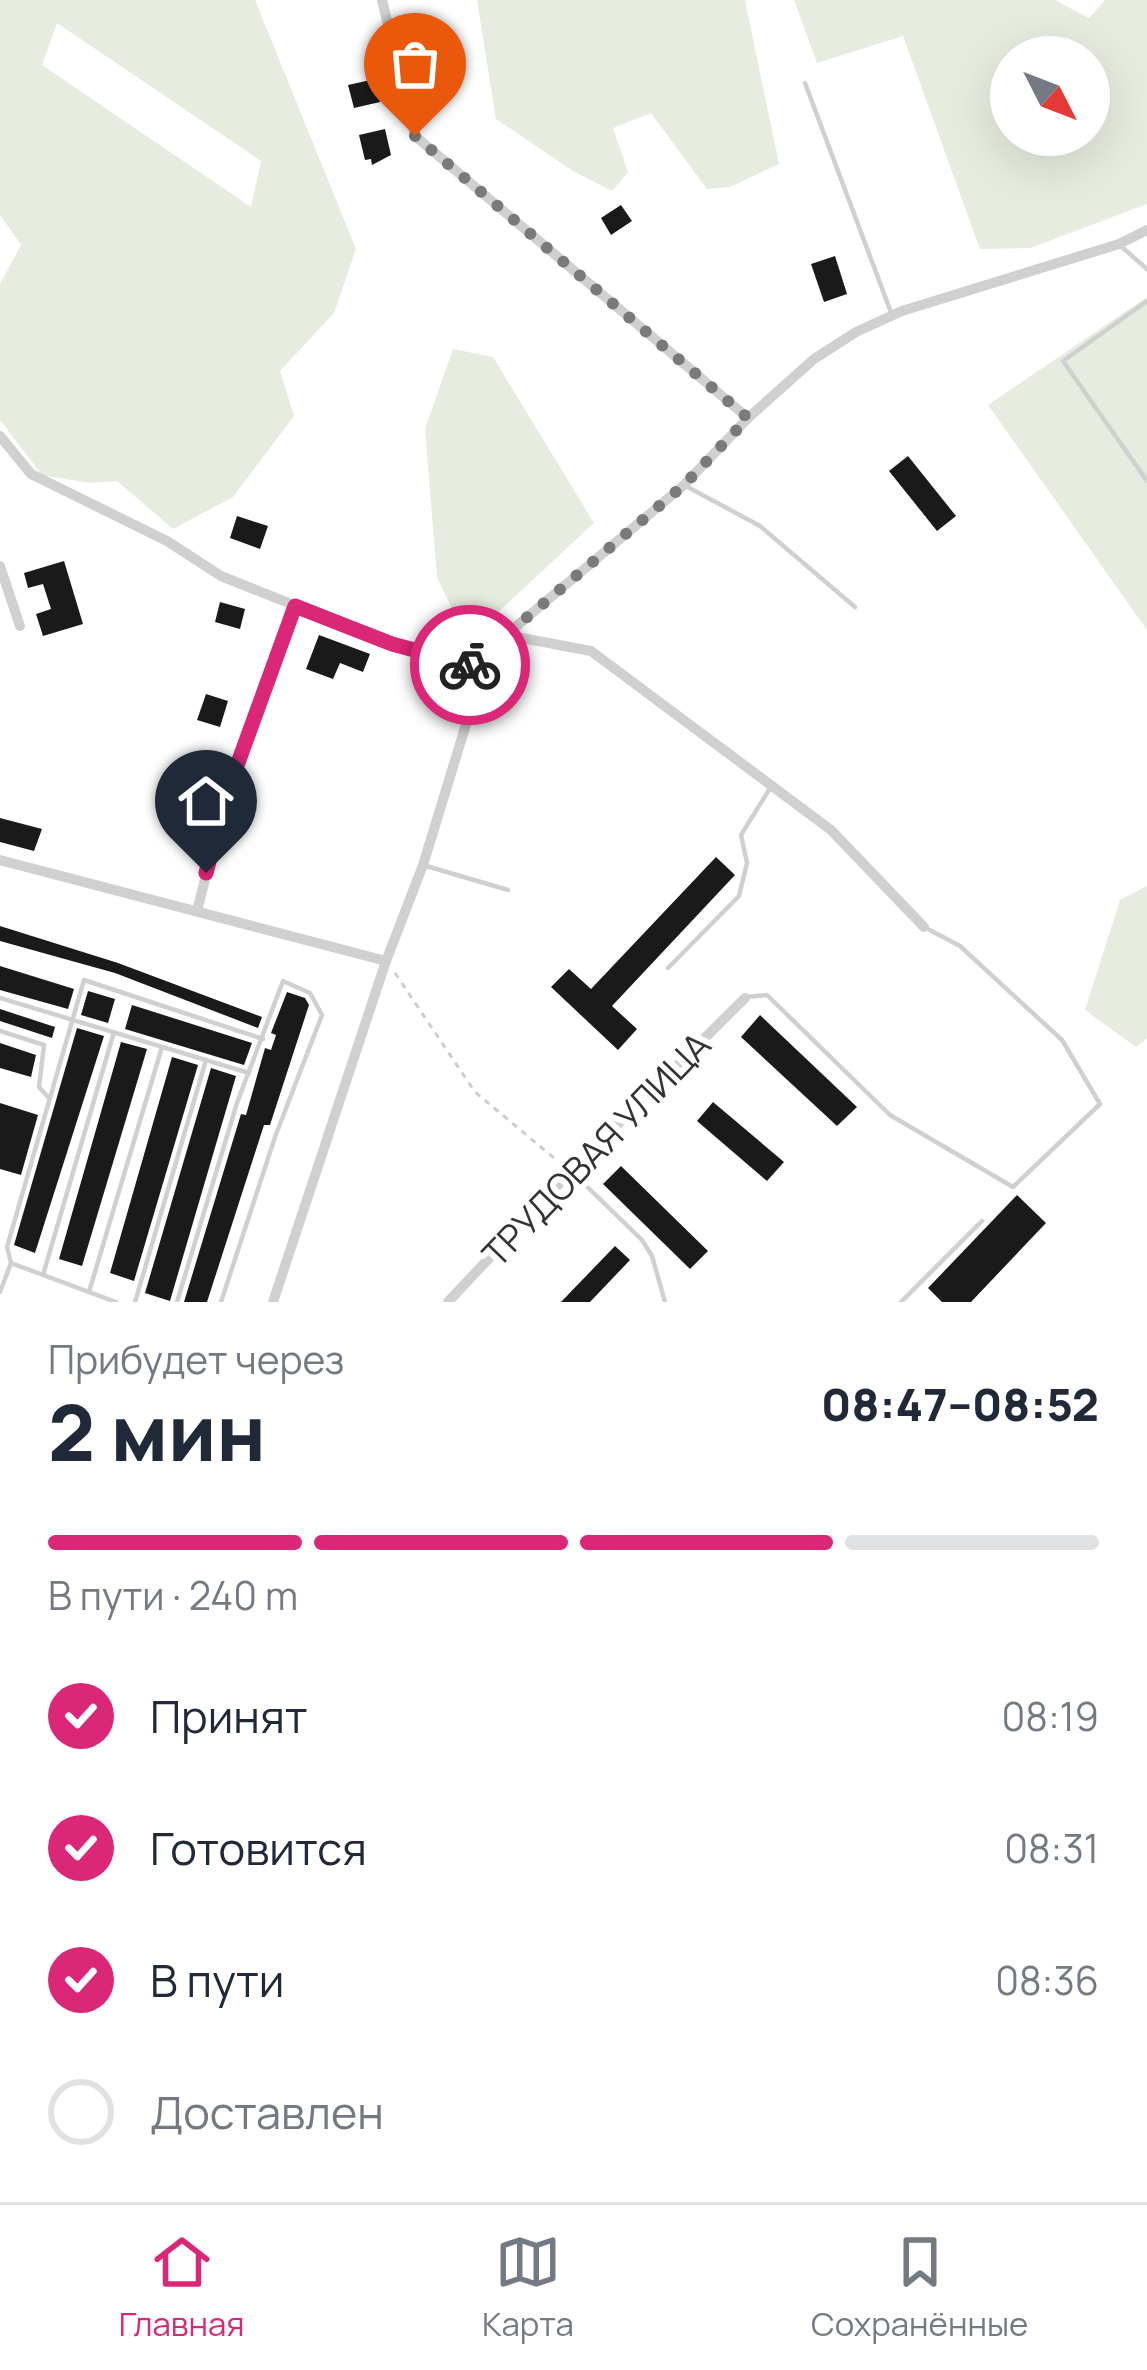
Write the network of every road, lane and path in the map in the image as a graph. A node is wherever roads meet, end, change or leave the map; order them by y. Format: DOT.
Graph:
graph roads {
  1 [pos="382,0"];
  2 [pos="806,83"];
  3 [pos="1147,230"];
  4 [pos="1119,244"];
  5 [pos="1147,269"];
  6 [pos="1147,301"];
  7 [pos="892,315"];
  8 [pos="748,418"];
  9 [pos="0,436"];
  10 [pos="1147,481"];
  11 [pos="684,485"];
  12 [pos="0,566"];
  13 [pos="295,606"];
  14 [pos="855,608"];
  15 [pos="20,626"];
  16 [pos="506,635"];
  17 [pos="483,669"];
  18 [pos="773,784"];
  19 [pos="0,860"];
  20 [pos="423,865"];
  21 [pos="508,890"];
  22 [pos="196,911"];
  23 [pos="924,927"];
  24 [pos="386,961"];
  25 [pos="668,968"];
  26 [pos="0,998"];
  27 [pos="745,998"];
  28 [pos="72,1019"];
  29 [pos="0,1031"];
  30 [pos="114,1032"];
  31 [pos="263,1039"];
  32 [pos="162,1047"];
  33 [pos="206,1060"];
  34 [pos="249,1073"];
  35 [pos="50,1099"];
  36 [pos="571,1171"];
  37 [pos="982,1221"];
  38 [pos="11,1263"];
  39 [pos="4,1270"];
  40 [pos="43,1275"];
  41 [pos="0,1292"];
  42 [pos="89,1292"];
  43 [pos="116,1302"];
  44 [pos="135,1302"];
  45 [pos="177,1302"];
  46 [pos="220,1302"];
  47 [pos="273,1302"];
  48 [pos="448,1302"];
  49 [pos="665,1302"];
  50 [pos="901,1302"];
  1 -- 8 [label="street"];
  2 -- 7 [label="lane"];
  3 -- 4 [label="street"];
  4 -- 5 [label="lane"];
  4 -- 7 [label="street"];
  6 -- 10 [label="lane"];
  7 -- 8 [label="street"];
  8 -- 11 [label="street"];
  9 -- 13 [label="street"];
  11 -- 14 [label="lane"];
  11 -- 16 [label="street"];
  12 -- 15 [label="street"];
  13 -- 17 [label="street"];
  13 -- 22 [label="street"];
  16 -- 17 [label="street"];
  16 -- 18 [label="street"];
  17 -- 20 [label="street"];
  18 -- 23 [label="street"];
  18 -- 25 [label="lane"];
  19 -- 22 [label="street"];
  20 -- 21 [label="lane"];
  20 -- 24 [label="street"];
  22 -- 24 [label="street"];
  23 -- 27 [label="lane"];
  24 -- 36 [label="path"];
  24 -- 47 [label="street"];
  26 -- 28 [label="lane"];
  27 -- 36 [label="street, ТРУДОВАЯ УЛИЦА"];
  28 -- 30 [label="lane"];
  28 -- 31 [label="lane"];
  28 -- 35 [label="lane"];
  29 -- 35 [label="lane"];
  30 -- 32 [label="lane"];
  30 -- 40 [label="lane"];
  31 -- 34 [label="lane"];
  31 -- 46 [label="lane"];
  32 -- 33 [label="lane"];
  32 -- 42 [label="lane"];
  33 -- 34 [label="lane"];
  33 -- 44 [label="lane"];
  34 -- 45 [label="lane"];
  35 -- 38 [label="lane"];
  36 -- 48 [label="street, ТРУДОВАЯ УЛИЦА"];
  36 -- 49 [label="lane"];
  37 -- 50 [label="lane"];
  38 -- 39 [label="lane"];
  38 -- 40 [label="lane"];
  39 -- 41 [label="lane"];
  40 -- 42 [label="lane"];
  42 -- 43 [label="lane"];
}
